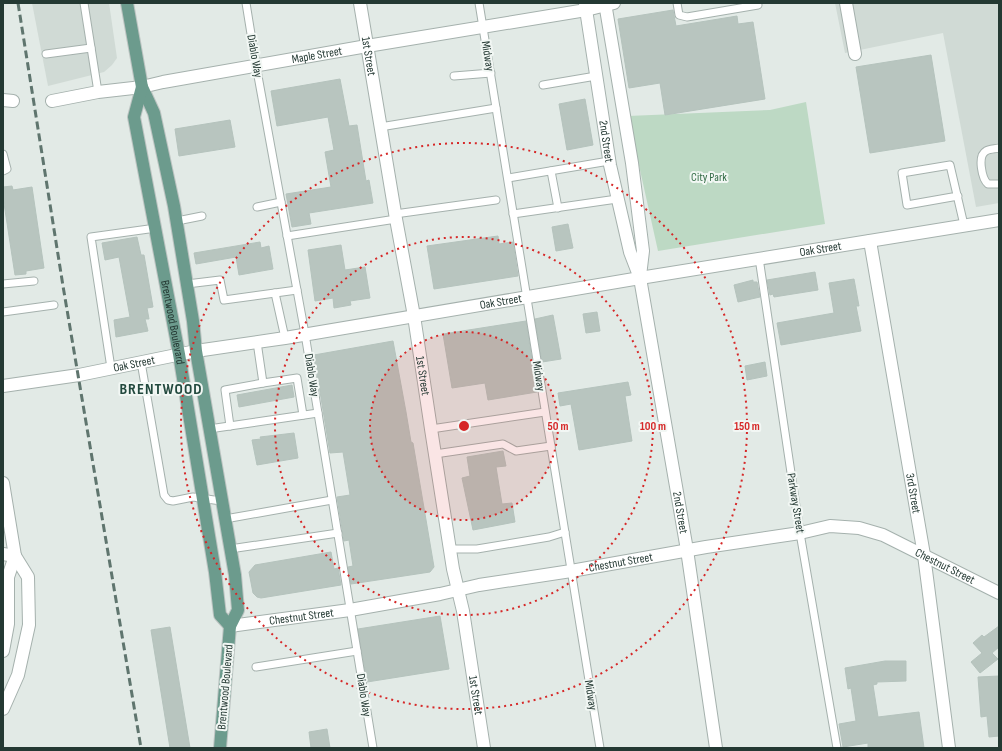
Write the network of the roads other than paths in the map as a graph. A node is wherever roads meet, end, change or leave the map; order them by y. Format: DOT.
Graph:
graph roads {
  1 [pos="84,3"];
  2 [pos="127,3"];
  3 [pos="246,3"];
  4 [pos="360,3"];
  5 [pos="479,3"];
  6 [pos="677,3"];
  7 [pos="846,3"];
  8 [pos="608,4"];
  9 [pos="758,5"];
  10 [pos="586,7"];
  11 [pos="483,28"];
  12 [pos="367,46"];
  13 [pos="91,48"];
  14 [pos="46,54"];
  15 [pos="855,54"];
  16 [pos="256,65"];
  17 [pos="491,73"];
  18 [pos="454,76"];
  19 [pos="596,76"];
  20 [pos="543,85"];
  21 [pos="142,87"];
  22 [pos="98,92"];
  23 [pos="52,101"];
  24 [pos="496,108"];
  25 [pos="380,127"];
  26 [pos="999,148"];
  27 [pos="3,154"];
  28 [pos="609,161"];
  29 [pos="3,171"];
  30 [pos="551,171"];
  31 [pos="508,178"];
  32 [pos="999,184"];
  33 [pos="958,196"];
  34 [pos="617,199"];
  35 [pos="496,200"];
  36 [pos="281,202"];
  37 [pos="257,206"];
  38 [pos="558,208"];
  39 [pos="513,214"];
  40 [pos="202,216"];
  41 [pos="395,216"];
  42 [pos="177,220"];
  43 [pos="999,220"];
  44 [pos="964,225"];
  45 [pos="156,228"];
  46 [pos="287,236"];
  47 [pos="870,240"];
  48 [pos="759,258"];
  49 [pos="640,278"];
  50 [pos="34,281"];
  51 [pos="3,284"];
  52 [pos="187,284"];
  53 [pos="297,290"];
  54 [pos="274,293"];
  55 [pos="526,297"];
  56 [pos="54,305"];
  57 [pos="3,312"];
  58 [pos="414,316"];
  59 [pos="305,334"];
  60 [pos="284,338"];
  61 [pos="257,342"];
  62 [pos="196,351"];
  63 [pos="179,354"];
  64 [pos="141,362"];
  65 [pos="111,368"];
  66 [pos="264,383"];
  67 [pos="3,386"];
  68 [pos="545,412"];
  69 [pos="318,413"];
  70 [pos="303,415"];
  71 [pos="230,426"];
  72 [pos="209,429"];
  73 [pos="431,429"];
  74 [pos="551,446"];
  75 [pos="435,454"];
  76 [pos="3,483"];
  77 [pos="202,498"];
  78 [pos="332,500"];
  79 [pos="221,501"];
  80 [pos="225,519"];
  81 [pos="565,532"];
  82 [pos="338,533"];
  83 [pos="800,533"];
  84 [pos="230,549"];
  85 [pos="450,549"];
  86 [pos="687,550"];
  87 [pos="9,555"];
  88 [pos="924,555"];
  89 [pos="571,571"];
  90 [pos="458,590"];
  91 [pos="999,593"];
  92 [pos="350,610"];
  93 [pos="230,626"];
  94 [pos="3,651"];
  95 [pos="357,651"];
  96 [pos="256,667"];
  97 [pos="3,709"];
  98 [pos="220,748"];
  99 [pos="373,748"];
  100 [pos="484,748"];
  101 [pos="600,748"];
  102 [pos="716,748"];
  103 [pos="837,748"];
  104 [pos="949,748"];
  1 -- 13 [label="lane"];
  2 -- 21 [label="main road, Brentwood Boulevard"];
  3 -- 16 [label="lane, Diablo Way"];
  4 -- 12 [label="street, 1st Street"];
  5 -- 11 [label="lane, Midway"];
  6 -- 9 [label="lane"];
  7 -- 15 [label="street"];
  8 -- 10 [label="street, Maple Street"];
  8 -- 49 [label="street, 2nd Street"];
  10 -- 11 [label="street, Maple Street"];
  10 -- 19 [label="street, 2nd Street"];
  11 -- 12 [label="street, Maple Street"];
  11 -- 17 [label="lane, Midway"];
  12 -- 16 [label="street, Maple Street"];
  12 -- 25 [label="street, 1st Street"];
  13 -- 14 [label="lane"];
  13 -- 22 [label="lane"];
  16 -- 21 [label="street, Maple Street"];
  16 -- 36 [label="lane, Diablo Way"];
  17 -- 18 [label="lane"];
  17 -- 24 [label="lane, Midway"];
  19 -- 20 [label="lane"];
  19 -- 28 [label="street, 2nd Street"];
  21 -- 22 [label="street, Maple Street"];
  21 -- 42 [label="main road, Brentwood Boulevard"];
  21 -- 45 [label="main road, Brentwood Boulevard"];
  22 -- 23 [label="street, Maple Street"];
  24 -- 25 [label="lane"];
  24 -- 31 [label="lane, Midway"];
  25 -- 41 [label="street, 1st Street"];
  26 -- 32 [label="lane"];
  27 -- 29 [label="lane"];
  28 -- 30 [label="lane"];
  28 -- 34 [label="street, 2nd Street"];
  30 -- 31 [label="lane"];
  30 -- 38 [label="lane"];
  31 -- 39 [label="lane, Midway"];
  33 -- 33 [label="lane"];
  33 -- 44 [label="lane"];
  34 -- 38 [label="lane"];
  34 -- 49 [label="street, 2nd Street"];
  35 -- 41 [label="lane"];
  36 -- 37 [label="lane"];
  36 -- 46 [label="lane, Diablo Way"];
  38 -- 39 [label="lane"];
  39 -- 55 [label="lane, Midway"];
  40 -- 42 [label="lane"];
  41 -- 46 [label="lane"];
  41 -- 58 [label="street, 1st Street"];
  42 -- 52 [label="main road, Brentwood Boulevard"];
  43 -- 44 [label="street, Oak Street"];
  44 -- 47 [label="street, Oak Street"];
  45 -- 63 [label="main road, Brentwood Boulevard"];
  45 -- 65 [label="lane"];
  46 -- 53 [label="lane, Diablo Way"];
  47 -- 48 [label="street, Oak Street"];
  47 -- 88 [label="street, 3rd Street"];
  48 -- 49 [label="street, Oak Street"];
  48 -- 83 [label="lane, Parkway Street"];
  49 -- 55 [label="street, Oak Street"];
  49 -- 86 [label="street, 2nd Street"];
  50 -- 51 [label="lane"];
  52 -- 54 [label="lane"];
  52 -- 62 [label="main road, Brentwood Boulevard"];
  53 -- 54 [label="lane"];
  53 -- 59 [label="lane, Diablo Way"];
  54 -- 60 [label="lane"];
  55 -- 58 [label="street, Oak Street"];
  55 -- 68 [label="lane, Midway"];
  56 -- 57 [label="lane"];
  58 -- 59 [label="street, Oak Street"];
  58 -- 73 [label="street, 1st Street"];
  59 -- 60 [label="street, Oak Street"];
  59 -- 69 [label="lane, Diablo Way"];
  60 -- 61 [label="street, Oak Street"];
  61 -- 62 [label="street, Oak Street"];
  61 -- 66 [label="lane"];
  62 -- 63 [label="street, Oak Street"];
  62 -- 72 [label="main road, Brentwood Boulevard"];
  63 -- 64 [label="street, Oak Street"];
  63 -- 77 [label="main road, Brentwood Boulevard"];
  64 -- 65 [label="street, Oak Street"];
  64 -- 77 [label="lane"];
  65 -- 67 [label="street, Oak Street"];
  66 -- 70 [label="lane"];
  66 -- 71 [label="lane"];
  68 -- 73 [label="lane"];
  68 -- 74 [label="lane, Midway"];
  69 -- 70 [label="lane"];
  69 -- 78 [label="lane, Diablo Way"];
  70 -- 71 [label="lane"];
  71 -- 72 [label="lane"];
  72 -- 79 [label="main road, Brentwood Boulevard"];
  73 -- 75 [label="street, 1st Street"];
  74 -- 75 [label="lane"];
  74 -- 81 [label="lane, Midway"];
  75 -- 85 [label="street, 1st Street"];
  76 -- 87 [label="street"];
  77 -- 79 [label="lane"];
  77 -- 93 [label="main road, Brentwood Boulevard"];
  78 -- 80 [label="lane"];
  78 -- 82 [label="lane, Diablo Way"];
  79 -- 80 [label="main road, Brentwood Boulevard"];
  80 -- 84 [label="main road, Brentwood Boulevard"];
  81 -- 85 [label="lane"];
  81 -- 89 [label="lane, Midway"];
  82 -- 84 [label="lane"];
  82 -- 92 [label="lane, Diablo Way"];
  83 -- 86 [label="street, Chestnut Street"];
  83 -- 88 [label="street, Chestnut Street"];
  83 -- 103 [label="lane, Parkway Street"];
  84 -- 93 [label="main road, Brentwood Boulevard"];
  85 -- 90 [label="street, 1st Street"];
  86 -- 89 [label="street, Chestnut Street"];
  86 -- 102 [label="street, 2nd Street"];
  87 -- 94 [label="street"];
  87 -- 97 [label="street"];
  88 -- 91 [label="street, Chestnut Street"];
  88 -- 104 [label="street, 3rd Street"];
  89 -- 90 [label="street, Chestnut Street"];
  89 -- 101 [label="lane, Midway"];
  90 -- 92 [label="street, Chestnut Street"];
  90 -- 100 [label="street, 1st Street"];
  92 -- 93 [label="street, Chestnut Street"];
  92 -- 95 [label="lane, Diablo Way"];
  93 -- 98 [label="main road, Brentwood Boulevard"];
  95 -- 96 [label="lane"];
  95 -- 99 [label="lane, Diablo Way"];
}
